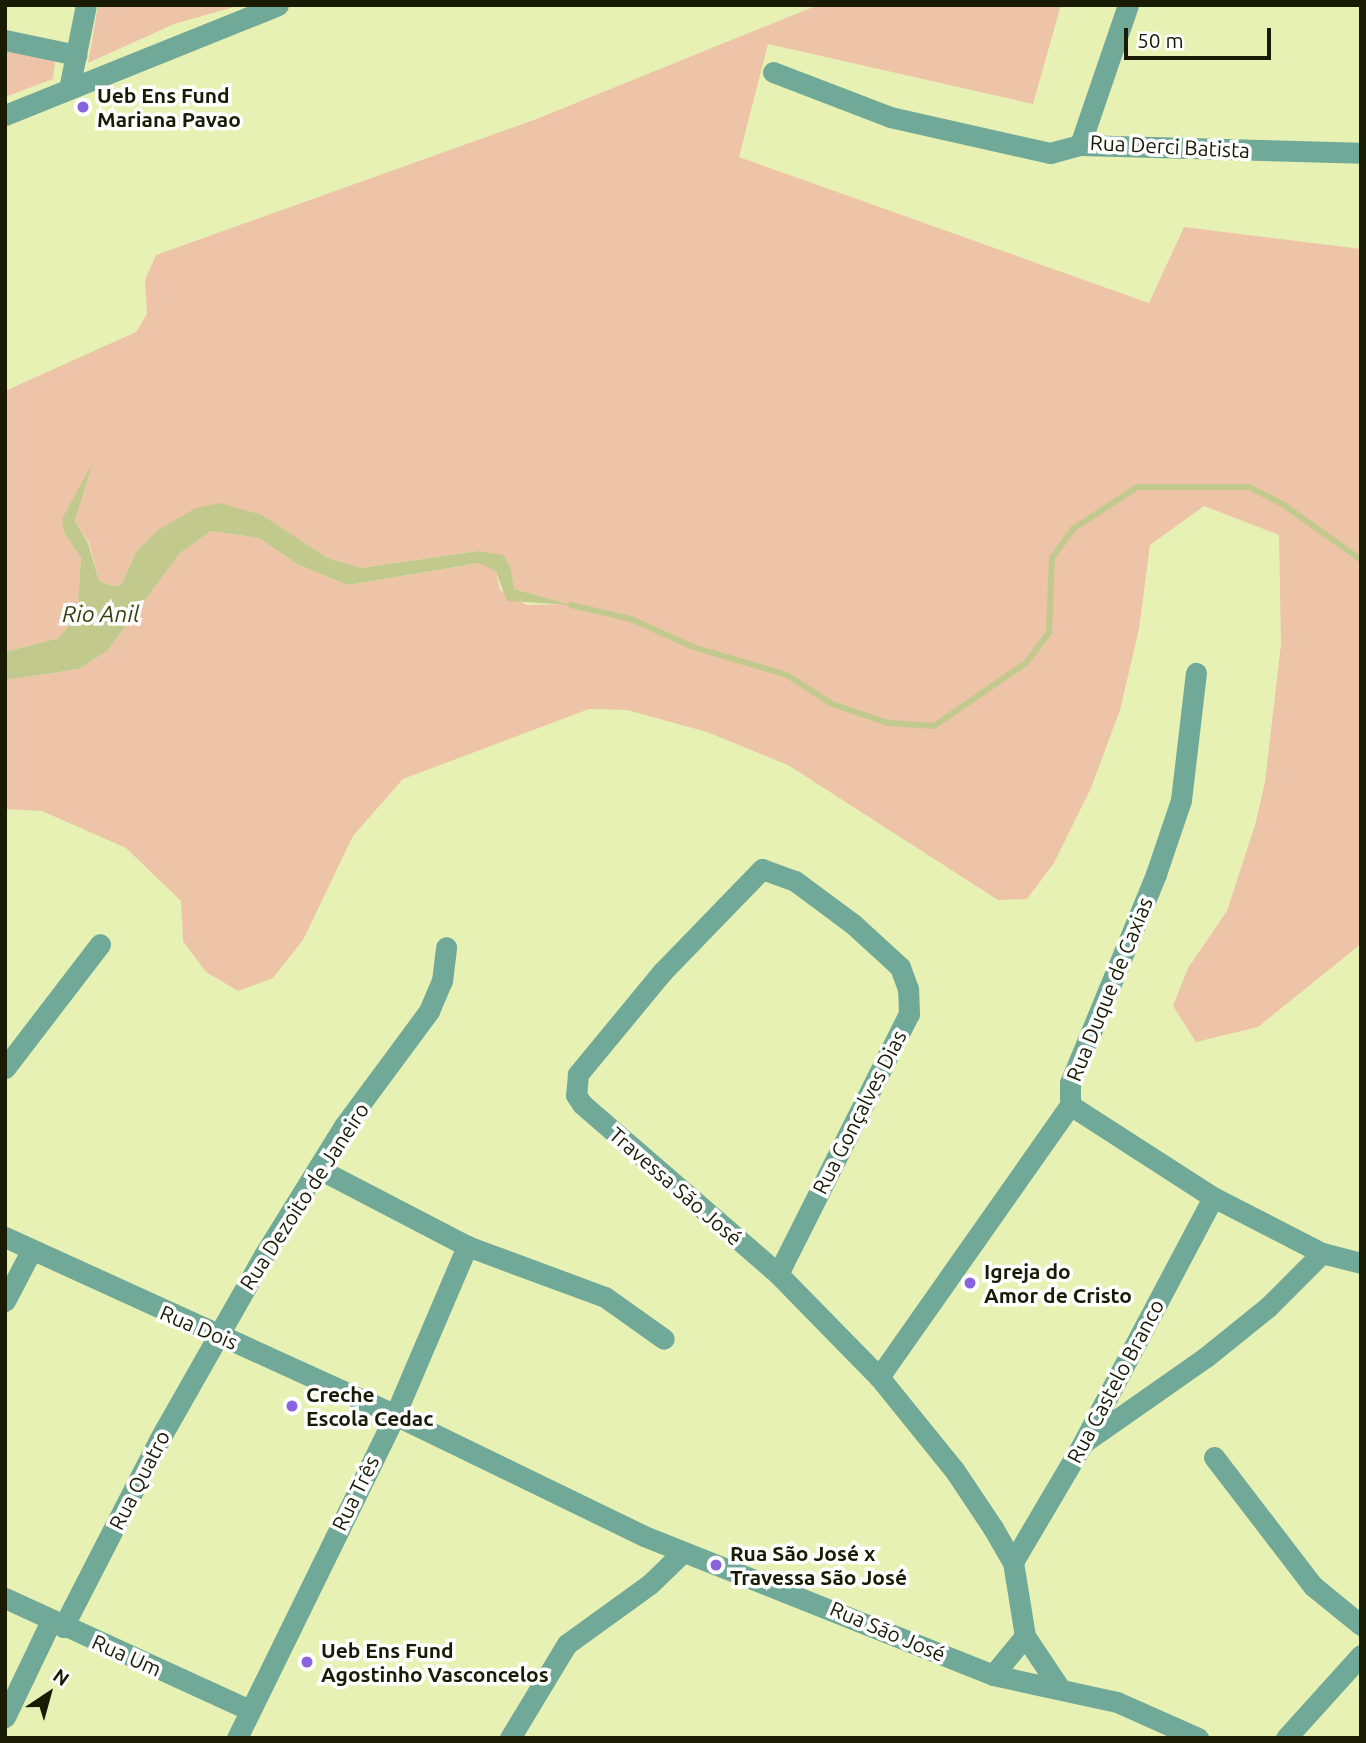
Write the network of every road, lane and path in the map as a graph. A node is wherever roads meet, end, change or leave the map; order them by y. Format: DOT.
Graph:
graph roads {
  1 [pos="86,5"];
  2 [pos="1128,5"];
  3 [pos="271,6"];
  4 [pos="5,40"];
  5 [pos="76,55"];
  6 [pos="773,72"];
  7 [pos="69,89"];
  8 [pos="5,115"];
  9 [pos="1080,145"];
  10 [pos="1361,153"];
  11 [pos="1196,673"];
  12 [pos="100,944"];
  13 [pos="446,947"];
  14 [pos="885,950"];
  15 [pos="5,1068"];
  16 [pos="1070,1105"];
  17 [pos="321,1170"];
  18 [pos="1213,1197"];
  19 [pos="5,1237"];
  20 [pos="467,1246"];
  21 [pos="31,1251"];
  22 [pos="1322,1253"];
  23 [pos="1361,1263"];
  24 [pos="778,1274"];
  25 [pos="5,1301"];
  26 [pos="216,1335"];
  27 [pos="664,1339"];
  28 [pos="879,1377"];
  29 [pos="395,1415"];
  30 [pos="1083,1443"];
  31 [pos="1214,1457"];
  32 [pos="683,1552"];
  33 [pos="1013,1562"];
  34 [pos="5,1598"];
  35 [pos="57,1624"];
  36 [pos="1361,1625"];
  37 [pos="1025,1636"];
  38 [pos="1358,1662"];
  39 [pos="993,1675"];
  40 [pos="1059,1687"];
  41 [pos="250,1710"];
  42 [pos="5,1717"];
  43 [pos="237,1738"];
  44 [pos="510,1738"];
  45 [pos="1198,1738"];
  46 [pos="1286,1738"];
  1 -- 5 [label="street"];
  2 -- 9 [label="street, Rua Derci Batista"];
  3 -- 7 [label="street"];
  4 -- 5 [label="street"];
  5 -- 7 [label="street"];
  6 -- 9 [label="street"];
  7 -- 8 [label="street"];
  9 -- 10 [label="street, Rua Derci Batista"];
  11 -- 16 [label="street, Rua Duque de Caxias"];
  12 -- 15 [label="street"];
  13 -- 17 [label="street, Rua Dezoito de Janeiro"];
  14 -- 24 [label="street, Rua Gonçalves Dias"];
  14 -- 24 [label="street, Travessa São José"];
  16 -- 18 [label="street"];
  16 -- 28 [label="street, Rua Duque de Caxias"];
  17 -- 20 [label="street"];
  17 -- 26 [label="street, Rua Dezoito de Janeiro"];
  18 -- 22 [label="street"];
  18 -- 30 [label="street, Rua Castelo Branco"];
  19 -- 21 [label="street, Rua Dois"];
  20 -- 27 [label="street"];
  20 -- 29 [label="street, Rua Três"];
  21 -- 25 [label="street"];
  21 -- 26 [label="street, Rua Dois"];
  22 -- 23 [label="street"];
  22 -- 30 [label="street"];
  24 -- 28 [label="street, Travessa São José"];
  26 -- 29 [label="street, Rua Dois"];
  26 -- 35 [label="street, Rua Quatro"];
  28 -- 33 [label="street, Travessa São José"];
  29 -- 32 [label="street, Rua São José"];
  29 -- 41 [label="street, Rua Três"];
  30 -- 33 [label="street, Rua Castelo Branco"];
  31 -- 36 [label="street"];
  32 -- 39 [label="street, Rua São José"];
  32 -- 44 [label="street"];
  33 -- 37 [label="street, Travessa São José"];
  34 -- 35 [label="street, Rua Um"];
  35 -- 41 [label="street, Rua Um"];
  35 -- 42 [label="street, Rua Quatro"];
  37 -- 39 [label="street"];
  37 -- 40 [label="street, Travessa São José"];
  38 -- 46 [label="street"];
  39 -- 40 [label="street, Rua São José"];
  40 -- 45 [label="street, Rua São José"];
  41 -- 43 [label="street, Rua Três"];
}
